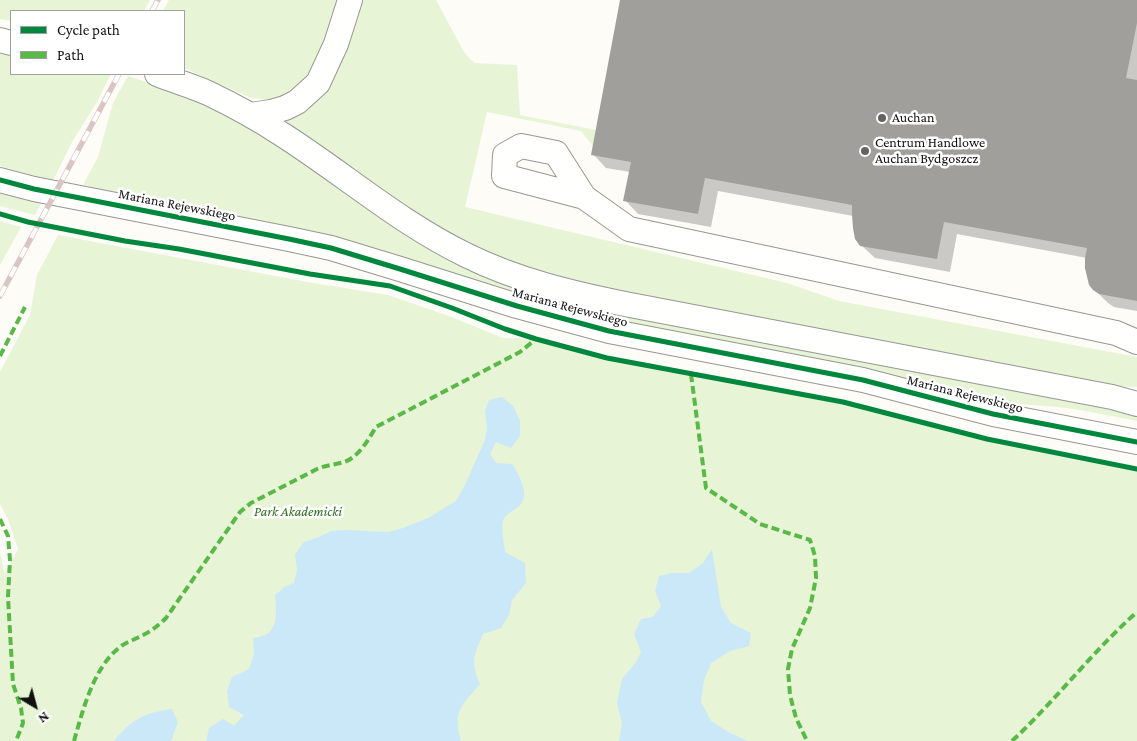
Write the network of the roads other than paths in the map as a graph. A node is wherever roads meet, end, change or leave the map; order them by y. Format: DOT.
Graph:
graph roads {
  1 [pos="350,0"];
  2 [pos="160,75"];
  3 [pos="250,115"];
  4 [pos="0,180"];
  5 [pos="584,197"];
  6 [pos="1137,342"];
  7 [pos="1112,397"];
  8 [pos="1137,397"];
  9 [pos="1137,404"];
  10 [pos="1137,442"];
  1 -- 3 [label="street"];
  2 -- 3 [label="street, Mariana Rejewskiego"];
  3 -- 7 [label="street, Mariana Rejewskiego"];
  4 -- 10 [label="street, Mariana Rejewskiego"];
  5 -- 6 [label="street"];
  7 -- 8 [label="street"];
  7 -- 9 [label="street, Mariana Rejewskiego"];
}
